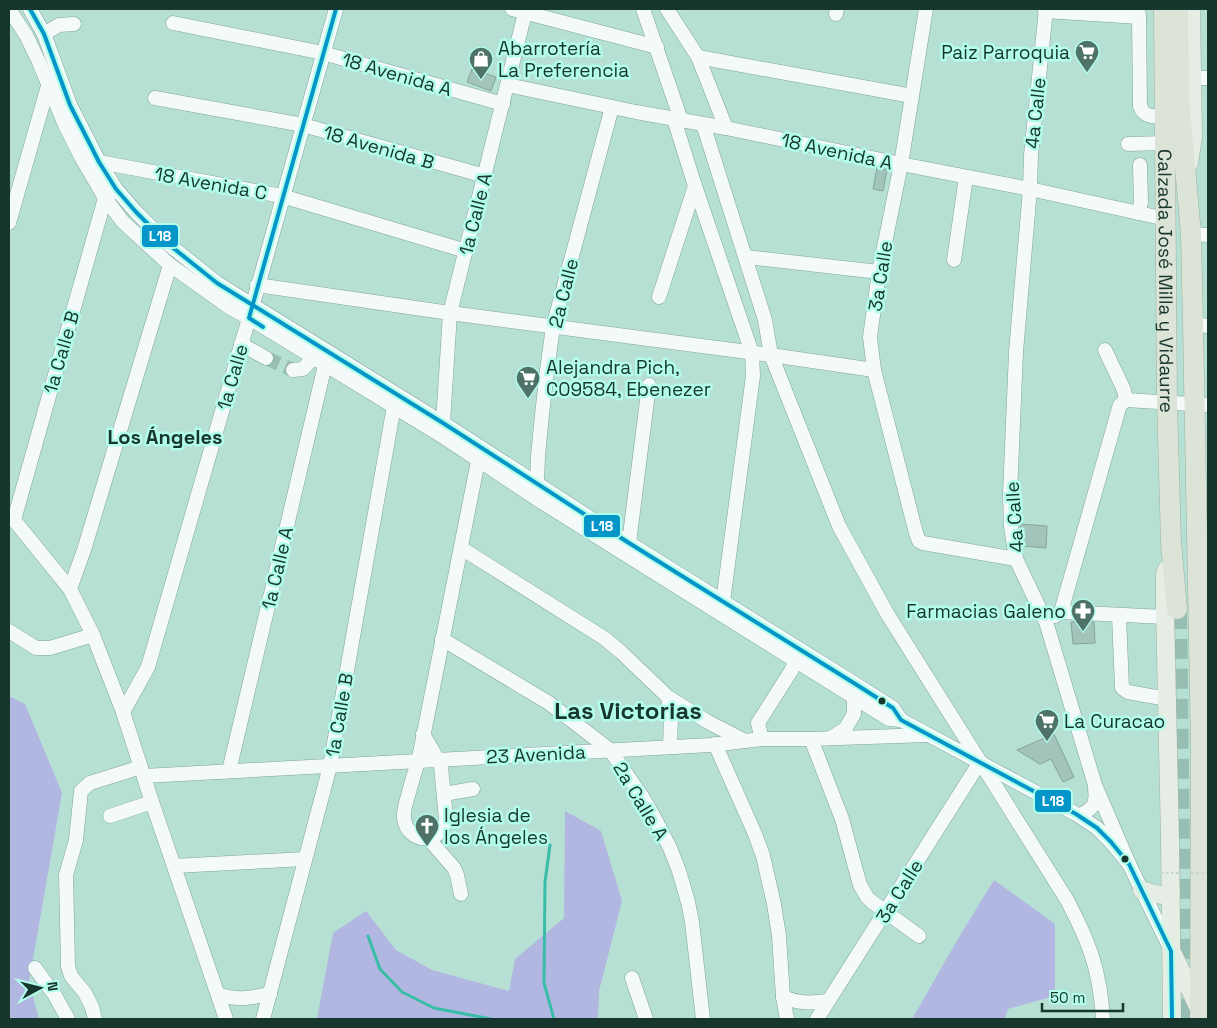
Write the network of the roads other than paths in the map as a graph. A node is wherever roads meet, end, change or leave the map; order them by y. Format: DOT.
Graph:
graph roads {
  1 [pos="9,9"];
  2 [pos="30,9"];
  3 [pos="336,9"];
  4 [pos="643,9"];
  5 [pos="667,9"];
  6 [pos="926,9"];
  7 [pos="1164,9"];
  8 [pos="1178,9"];
  9 [pos="1191,9"];
  10 [pos="521,10"];
  11 [pos="1046,10"];
  12 [pos="1066,11"];
  13 [pos="1138,13"];
  14 [pos="173,23"];
  15 [pos="74,24"];
  16 [pos="44,34"];
  17 [pos="657,48"];
  18 [pos="323,53"];
  19 [pos="698,57"];
  20 [pos="1200,78"];
  21 [pos="62,80"];
  22 [pos="508,85"];
  23 [pos="48,86"];
  24 [pos="912,96"];
  25 [pos="155,98"];
  26 [pos="503,104"];
  27 [pos="612,107"];
  28 [pos="1166,117"];
  29 [pos="678,120"];
  30 [pos="703,124"];
  31 [pos="303,125"];
  32 [pos="726,128"];
  33 [pos="1128,144"];
  34 [pos="1166,144"];
  35 [pos="99,162"];
  36 [pos="901,164"];
  37 [pos="1140,166"];
  38 [pos="1186,175"];
  39 [pos="485,176"];
  40 [pos="966,177"];
  41 [pos="695,186"];
  42 [pos="1030,189"];
  43 [pos="110,193"];
  44 [pos="282,196"];
  45 [pos="1139,213"];
  46 [pos="1166,219"];
  47 [pos="9,223"];
  48 [pos="1200,235"];
  49 [pos="466,251"];
  50 [pos="746,257"];
  51 [pos="954,260"];
  52 [pos="170,265"];
  53 [pos="879,272"];
  54 [pos="257,285"];
  55 [pos="659,297"];
  56 [pos="250,312"];
  57 [pos="450,314"];
  58 [pos="1167,315"];
  59 [pos="1201,325"];
  60 [pos="554,327"];
  61 [pos="241,344"];
  62 [pos="1105,350"];
  63 [pos="752,353"];
  64 [pos="771,355"];
  65 [pos="266,358"];
  66 [pos="319,361"];
  67 [pos="293,370"];
  68 [pos="874,370"];
  69 [pos="649,384"];
  70 [pos="1126,400"];
  71 [pos="1167,402"];
  72 [pos="1201,404"];
  73 [pos="394,406"];
  74 [pos="443,423"];
  75 [pos="478,461"];
  76 [pos="1196,477"];
  77 [pos="537,483"];
  78 [pos="11,518"];
  79 [pos="629,543"];
  80 [pos="461,548"];
  81 [pos="1016,558"];
  82 [pos="70,589"];
  83 [pos="722,607"];
  84 [pos="1061,612"];
  85 [pos="1171,613"];
  86 [pos="1119,616"];
  87 [pos="1203,621"];
  88 [pos="1046,622"];
  89 [pos="9,631"];
  90 [pos="93,635"];
  91 [pos="442,639"];
  92 [pos="796,661"];
  93 [pos="1204,680"];
  94 [pos="668,697"];
  95 [pos="854,697"];
  96 [pos="1167,699"];
  97 [pos="123,712"];
  98 [pos="901,720"];
  99 [pos="424,734"];
  100 [pos="927,735"];
  101 [pos="831,738"];
  102 [pos="762,739"];
  103 [pos="811,739"];
  104 [pos="745,741"];
  105 [pos="715,744"];
  106 [pos="1204,746"];
  107 [pos="670,747"];
  108 [pos="610,750"];
  109 [pos="438,760"];
  110 [pos="418,761"];
  111 [pos="980,762"];
  112 [pos="330,766"];
  113 [pos="142,771"];
  114 [pos="229,771"];
  115 [pos="1095,785"];
  116 [pos="473,789"];
  117 [pos="444,794"];
  118 [pos="152,802"];
  119 [pos="110,816"];
  120 [pos="1079,816"];
  121 [pos="428,838"];
  122 [pos="1204,846"];
  123 [pos="305,859"];
  124 [pos="1129,864"];
  125 [pos="174,866"];
  126 [pos="1142,890"];
  127 [pos="461,894"];
  128 [pos="1171,894"];
  129 [pos="886,911"];
  130 [pos="919,936"];
  131 [pos="1171,951"];
  132 [pos="35,968"];
  133 [pos="632,978"];
  134 [pos="218,994"];
  135 [pos="270,994"];
  136 [pos="783,997"];
  137 [pos="828,1000"];
  138 [pos="1201,1016"];
  139 [pos="68,1019"];
  140 [pos="94,1019"];
  141 [pos="226,1019"];
  142 [pos="263,1019"];
  143 [pos="646,1019"];
  144 [pos="703,1019"];
  145 [pos="787,1019"];
  146 [pos="817,1019"];
  147 [pos="1102,1019"];
  148 [pos="1172,1019"];
  1 -- 23 [label="street"];
  2 -- 16 [label="street"];
  3 -- 18 [label="street, 1a Calle"];
  4 -- 17 [label="street"];
  5 -- 19 [label="street"];
  6 -- 24 [label="street, 3a Calle"];
  7 -- 28 [label="highway, Calzada José Milla y Vidaurre"];
  8 -- 38 [label="highway, Calzada José Milla y Vidaurre"];
  9 -- 20 [label="main road, Calzada José Milla y Vidaurre"];
  10 -- 17 [label="street"];
  10 -- 22 [label="street, 1a Calle A"];
  11 -- 12 [label="street"];
  11 -- 42 [label="street, 4a Calle"];
  12 -- 13 [label="street"];
  13 -- 28 [label="street"];
  14 -- 18 [label="street, 18 Avenida A"];
  15 -- 16 [label="street"];
  16 -- 21 [label="street"];
  17 -- 29 [label="street"];
  18 -- 26 [label="street, 18 Avenida A"];
  18 -- 31 [label="street, 1a Calle"];
  19 -- 24 [label="street"];
  19 -- 32 [label="street"];
  20 -- 38 [label="main road, Calzada José Milla y Vidaurre"];
  21 -- 23 [label="street"];
  21 -- 35 [label="street"];
  22 -- 26 [label="street, 1a Calle A"];
  22 -- 27 [label="street, 18 Avenida A"];
  23 -- 43 [label="street"];
  23 -- 47 [label="street"];
  24 -- 36 [label="street, 3a Calle"];
  25 -- 31 [label="street, 18 Avenida B"];
  26 -- 39 [label="street, 1a Calle A"];
  27 -- 29 [label="street, 18 Avenida A"];
  27 -- 60 [label="street, 2a Calle"];
  28 -- 34 [label="highway, Calzada José Milla y Vidaurre"];
  29 -- 30 [label="street, 18 Avenida A"];
  29 -- 41 [label="street"];
  30 -- 32 [label="street, 18 Avenida A"];
  30 -- 50 [label="street"];
  31 -- 39 [label="street, 18 Avenida B"];
  31 -- 44 [label="street, 1a Calle"];
  32 -- 36 [label="street, 18 Avenida A"];
  33 -- 34 [label="street"];
  34 -- 46 [label="highway, Calzada José Milla y Vidaurre"];
  35 -- 43 [label="street"];
  35 -- 44 [label="street, 18 Avenida C"];
  36 -- 40 [label="street, 18 Avenida A"];
  36 -- 53 [label="street, 3a Calle"];
  37 -- 45 [label="street"];
  38 -- 48 [label="highway, Calzada José Milla y Vidaurre"];
  39 -- 49 [label="street, 1a Calle A"];
  40 -- 42 [label="street, 18 Avenida A"];
  40 -- 51 [label="street"];
  41 -- 55 [label="street"];
  41 -- 63 [label="street"];
  42 -- 45 [label="street, 18 Avenida A"];
  42 -- 81 [label="street, 4a Calle"];
  43 -- 52 [label="street"];
  43 -- 56 [label="street"];
  43 -- 78 [label="street, 1a Calle B"];
  44 -- 49 [label="street, 18 Avenida C"];
  44 -- 54 [label="street, 1a Calle"];
  45 -- 46 [label="street, 18 Avenida A"];
  46 -- 58 [label="highway, Calzada José Milla y Vidaurre"];
  48 -- 59 [label="highway, Calzada José Milla y Vidaurre"];
  49 -- 57 [label="street, 1a Calle A"];
  50 -- 53 [label="street"];
  50 -- 64 [label="street"];
  52 -- 56 [label="street"];
  52 -- 82 [label="street"];
  53 -- 68 [label="street, 3a Calle"];
  54 -- 56 [label="street, 1a Calle"];
  54 -- 57 [label="street"];
  56 -- 61 [label="street, 1a Calle"];
  56 -- 66 [label="street"];
  56 -- 74 [label="street"];
  57 -- 60 [label="street"];
  57 -- 74 [label="street, 1a Calle A"];
  58 -- 71 [label="highway, Calzada José Milla y Vidaurre"];
  58 -- 72 [label="highway"];
  59 -- 72 [label="highway, Calzada José Milla y Vidaurre"];
  60 -- 63 [label="street"];
  60 -- 77 [label="street, 2a Calle"];
  61 -- 65 [label="street"];
  61 -- 97 [label="street, 1a Calle"];
  62 -- 70 [label="street"];
  63 -- 64 [label="street"];
  63 -- 83 [label="street"];
  64 -- 68 [label="street"];
  64 -- 111 [label="street"];
  66 -- 67 [label="street"];
  66 -- 73 [label="street"];
  66 -- 114 [label="street, 1a Calle A"];
  68 -- 81 [label="street, 3a Calle"];
  69 -- 79 [label="street"];
  70 -- 71 [label="street"];
  70 -- 84 [label="street"];
  71 -- 72 [label="street"];
  71 -- 76 [label="highway"];
  71 -- 85 [label="highway, Calzada José Milla y Vidaurre"];
  72 -- 76 [label="highway, Calzada José Milla y Vidaurre"];
  73 -- 75 [label="street"];
  73 -- 112 [label="street, 1a Calle B"];
  74 -- 77 [label="street"];
  75 -- 80 [label="street"];
  75 -- 83 [label="street"];
  76 -- 87 [label="highway, Calzada José Milla y Vidaurre"];
  77 -- 79 [label="street"];
  78 -- 82 [label="street"];
  79 -- 83 [label="street"];
  80 -- 91 [label="street"];
  80 -- 94 [label="street"];
  81 -- 88 [label="street, 4a Calle"];
  82 -- 90 [label="street"];
  83 -- 92 [label="street"];
  83 -- 98 [label="street"];
  84 -- 86 [label="street"];
  84 -- 88 [label="street"];
  85 -- 86 [label="street"];
  85 -- 96 [label="main road, Calzada José Milla y Vidaurre"];
  86 -- 96 [label="street"];
  87 -- 93 [label="highway, Calzada José Milla y Vidaurre"];
  88 -- 115 [label="street, 4a Calle"];
  89 -- 90 [label="street"];
  90 -- 97 [label="street"];
  91 -- 99 [label="street"];
  91 -- 108 [label="street, 2a Calle A"];
  92 -- 95 [label="street"];
  92 -- 102 [label="street"];
  93 -- 106 [label="highway, Calzada José Milla y Vidaurre"];
  94 -- 104 [label="street"];
  94 -- 107 [label="street"];
  95 -- 98 [label="street"];
  95 -- 101 [label="street"];
  96 -- 128 [label="main road, Calzada José Milla y Vidaurre"];
  97 -- 113 [label="street"];
  98 -- 100 [label="street"];
  99 -- 109 [label="street"];
  99 -- 110 [label="street"];
  100 -- 101 [label="street, 23 Avenida"];
  100 -- 111 [label="street"];
  101 -- 103 [label="street, 23 Avenida"];
  102 -- 103 [label="street, 23 Avenida"];
  102 -- 104 [label="street, 23 Avenida"];
  103 -- 129 [label="street"];
  104 -- 105 [label="street, 23 Avenida"];
  105 -- 107 [label="street, 23 Avenida"];
  105 -- 136 [label="street"];
  106 -- 122 [label="highway, Calzada José Milla y Vidaurre"];
  107 -- 108 [label="street, 23 Avenida"];
  108 -- 109 [label="street, 23 Avenida"];
  108 -- 144 [label="street, 2a Calle A"];
  109 -- 110 [label="street, 23 Avenida"];
  109 -- 117 [label="street"];
  110 -- 112 [label="street, 23 Avenida"];
  110 -- 121 [label="street"];
  111 -- 120 [label="street"];
  111 -- 129 [label="street, 3a Calle"];
  111 -- 147 [label="street"];
  112 -- 114 [label="street, 23 Avenida"];
  112 -- 123 [label="street, 1a Calle B"];
  113 -- 114 [label="street, 23 Avenida"];
  113 -- 118 [label="street"];
  113 -- 140 [label="street, 23 Avenida"];
  115 -- 120 [label="street"];
  115 -- 124 [label="street, 4a Calle"];
  116 -- 117 [label="street"];
  117 -- 121 [label="street"];
  118 -- 119 [label="street"];
  118 -- 125 [label="street"];
  120 -- 124 [label="street"];
  121 -- 127 [label="street"];
  122 -- 138 [label="highway, Calzada José Milla y Vidaurre"];
  123 -- 125 [label="street"];
  123 -- 135 [label="street, 1a Calle B"];
  124 -- 126 [label="street, 4a Calle"];
  125 -- 134 [label="street"];
  126 -- 128 [label="main road"];
  126 -- 131 [label="street, 4a Calle"];
  128 -- 131 [label="main road, Calzada José Milla y Vidaurre"];
  129 -- 130 [label="street"];
  129 -- 137 [label="street, 3a Calle"];
  131 -- 138 [label="main road, 4a Calle"];
  131 -- 148 [label="main road, Calzada José Milla y Vidaurre"];
  132 -- 139 [label="street"];
  133 -- 143 [label="street"];
  134 -- 135 [label="street"];
  134 -- 141 [label="street"];
  135 -- 142 [label="street, 1a Calle B"];
  136 -- 137 [label="street"];
  136 -- 145 [label="street"];
  137 -- 146 [label="street, 3a Calle"];
}
